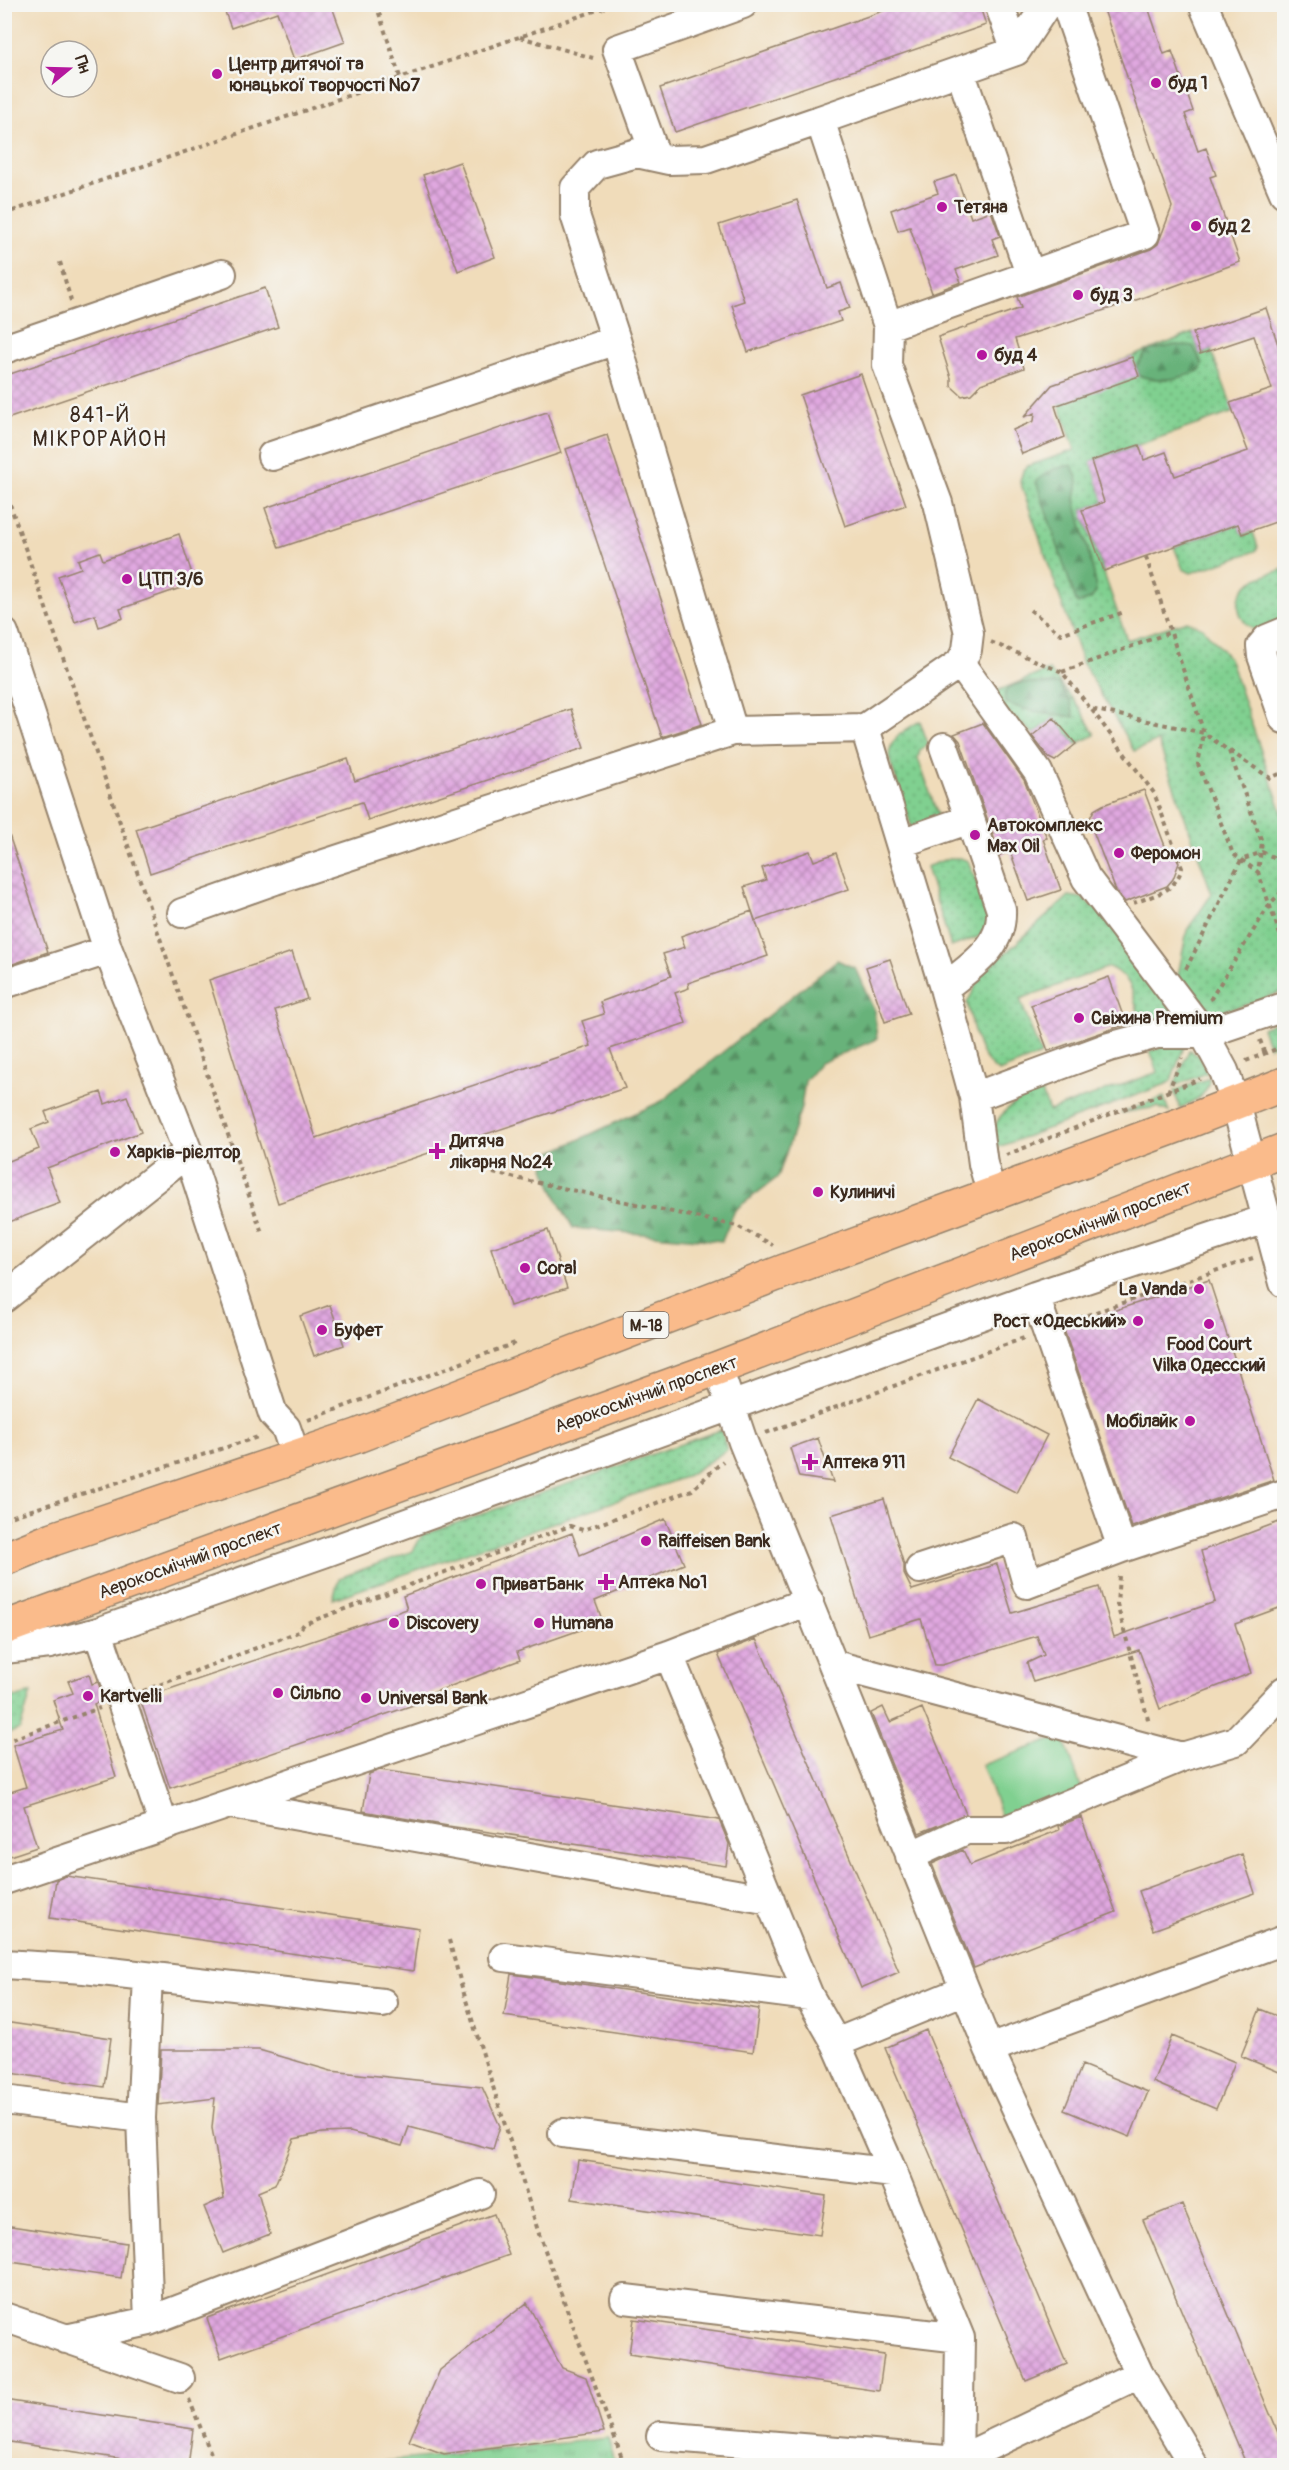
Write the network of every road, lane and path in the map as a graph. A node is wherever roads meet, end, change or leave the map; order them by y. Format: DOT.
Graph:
graph roads {
  1 [pos="376,4"];
  2 [pos="615,4"];
  3 [pos="743,4"];
  4 [pos="999,4"];
  5 [pos="1047,4"];
  6 [pos="1066,4"];
  7 [pos="1203,4"];
  8 [pos="519,37"];
  9 [pos="1016,51"];
  10 [pos="597,60"];
  11 [pos="960,71"];
  12 [pos="400,77"];
  13 [pos="820,120"];
  14 [pos="1274,144"];
  15 [pos="656,157"];
  16 [pos="1284,193"];
  17 [pos="4,214"];
  18 [pos="60,262"];
  19 [pos="222,274"];
  20 [pos="1030,274"];
  21 [pos="72,303"];
  22 [pos="888,326"];
  23 [pos="616,340"];
  24 [pos="4,349"];
  25 [pos="272,456"];
  26 [pos="4,487"];
  27 [pos="1146,556"];
  28 [pos="1030,610"];
  29 [pos="1124,612"];
  30 [pos="1171,632"];
  31 [pos="1284,632"];
  32 [pos="4,633"];
  33 [pos="969,633"];
  34 [pos="960,663"];
  35 [pos="1062,672"];
  36 [pos="12,674"];
  37 [pos="1091,709"];
  38 [pos="1284,719"];
  39 [pos="865,728"];
  40 [pos="733,731"];
  41 [pos="1204,734"];
  42 [pos="944,747"];
  43 [pos="1229,751"];
  44 [pos="1284,772"];
  45 [pos="970,819"];
  46 [pos="900,843"];
  47 [pos="1262,852"];
  48 [pos="1241,860"];
  49 [pos="1284,862"];
  50 [pos="1258,872"];
  51 [pos="1284,889"];
  52 [pos="1269,904"];
  53 [pos="1111,911"];
  54 [pos="182,913"];
  55 [pos="1284,946"];
  56 [pos="108,950"];
  57 [pos="4,984"];
  58 [pos="944,988"];
  59 [pos="1173,994"];
  60 [pos="1208,1004"];
  61 [pos="1284,1007"];
  62 [pos="1204,1034"];
  63 [pos="1284,1084"];
  64 [pos="974,1097"];
  65 [pos="1236,1104"];
  66 [pos="1284,1150"];
  67 [pos="188,1152"];
  68 [pos="1252,1162"];
  69 [pos="493,1173"];
  70 [pos="992,1195"];
  71 [pos="1266,1219"];
  72 [pos="262,1233"];
  73 [pos="774,1246"];
  74 [pos="1276,1251"];
  75 [pos="1284,1283"];
  76 [pos="1035,1296"];
  77 [pos="4,1298"];
  78 [pos="1046,1330"];
  79 [pos="718,1368"];
  80 [pos="731,1406"];
  81 [pos="315,1418"];
  82 [pos="743,1442"];
  83 [pos="291,1443"];
  84 [pos="1284,1494"];
  85 [pos="4,1519"];
  86 [pos="52,1539"];
  87 [pos="4,1543"];
  88 [pos="1122,1548"];
  89 [pos="4,1559"];
  90 [pos="920,1569"];
  91 [pos="809,1600"];
  92 [pos="4,1628"];
  93 [pos="98,1632"];
  94 [pos="4,1649"];
  95 [pos="669,1655"];
  96 [pos="835,1665"];
  97 [pos="1284,1691"];
  98 [pos="121,1700"];
  99 [pos="4,1742"];
  100 [pos="1169,1754"];
  101 [pos="229,1804"];
  102 [pos="164,1826"];
  103 [pos="910,1856"];
  104 [pos="4,1880"];
  105 [pos="770,1900"];
  106 [pos="449,1940"];
  107 [pos="1284,1940"];
  108 [pos="504,1957"];
  109 [pos="4,1964"];
  110 [pos="148,1977"];
  111 [pos="965,1990"];
  112 [pos="809,1996"];
  113 [pos="383,2003"];
  114 [pos="836,2043"];
  115 [pos="989,2049"];
  116 [pos="4,2100"];
  117 [pos="141,2118"];
  118 [pos="563,2133"];
  119 [pos="892,2173"];
  120 [pos="480,2194"];
  121 [pos="625,2299"];
  122 [pos="4,2317"];
  123 [pos="149,2322"];
  124 [pos="960,2338"];
  125 [pos="66,2339"];
  126 [pos="1139,2374"];
  127 [pos="180,2378"];
  128 [pos="661,2436"];
  129 [pos="958,2463"];
  130 [pos="625,2466"];
  131 [pos="1194,2466"];
  1 -- 12 [label="path"];
  2 -- 8 [label="path"];
  3 -- 15 [label="street"];
  4 -- 9 [label="street"];
  5 -- 9 [label="street"];
  6 -- 20 [label="street"];
  7 -- 14 [label="street"];
  8 -- 10 [label="path"];
  8 -- 12 [label="path"];
  9 -- 11 [label="street"];
  11 -- 13 [label="street"];
  11 -- 20 [label="street"];
  12 -- 17 [label="path"];
  13 -- 15 [label="street"];
  13 -- 22 [label="street"];
  14 -- 16 [label="street"];
  15 -- 23 [label="street"];
  18 -- 21 [label="path"];
  19 -- 24 [label="street"];
  20 -- 22 [label="street"];
  22 -- 33 [label="street"];
  23 -- 25 [label="street"];
  23 -- 40 [label="street"];
  26 -- 72 [label="path"];
  27 -- 30 [label="path"];
  28 -- 29 [label="path"];
  30 -- 35 [label="path"];
  30 -- 41 [label="path"];
  31 -- 38 [label="street"];
  32 -- 36 [label="street"];
  33 -- 34 [label="street"];
  33 -- 35 [label="path"];
  34 -- 39 [label="street"];
  34 -- 53 [label="street"];
  35 -- 37 [label="path"];
  36 -- 56 [label="street"];
  37 -- 41 [label="path"];
  37 -- 53 [label="path"];
  39 -- 40 [label="street"];
  39 -- 46 [label="street"];
  40 -- 54 [label="street"];
  41 -- 43 [label="path"];
  41 -- 48 [label="path"];
  42 -- 45 [label="street"];
  43 -- 44 [label="path"];
  43 -- 47 [label="path"];
  45 -- 46 [label="street"];
  45 -- 58 [label="street"];
  46 -- 58 [label="street"];
  47 -- 48 [label="path"];
  47 -- 49 [label="path"];
  47 -- 50 [label="path"];
  48 -- 50 [label="path"];
  48 -- 59 [label="path"];
  50 -- 52 [label="path"];
  51 -- 52 [label="path"];
  52 -- 55 [label="path"];
  52 -- 60 [label="path"];
  53 -- 59 [label="street"];
  56 -- 57 [label="street"];
  56 -- 67 [label="street"];
  58 -- 64 [label="street"];
  59 -- 62 [label="street"];
  61 -- 62 [label="street"];
  62 -- 64 [label="street"];
  62 -- 65 [label="street"];
  63 -- 65 [label="main road, М-18"];
  64 -- 70 [label="street"];
  65 -- 68 [label="street"];
  65 -- 70 [label="main road, М-18"];
  66 -- 68 [label="main road, Аерокосмічний проспект"];
  67 -- 77 [label="street"];
  67 -- 83 [label="street"];
  68 -- 71 [label="street"];
  68 -- 79 [label="main road, Аерокосмічний проспект"];
  69 -- 73 [label="path"];
  70 -- 83 [label="main road, М-18"];
  71 -- 74 [label="street"];
  71 -- 76 [label="street"];
  74 -- 75 [label="street"];
  74 -- 78 [label="path"];
  76 -- 78 [label="street"];
  76 -- 80 [label="street"];
  78 -- 82 [label="path"];
  78 -- 88 [label="street"];
  79 -- 80 [label="street"];
  79 -- 92 [label="main road, Аерокосмічний проспект"];
  80 -- 82 [label="street"];
  80 -- 93 [label="street"];
  81 -- 83 [label="path"];
  82 -- 91 [label="street"];
  82 -- 98 [label="path"];
  83 -- 85 [label="path"];
  83 -- 86 [label="main road, М-18"];
  84 -- 88 [label="street"];
  86 -- 87 [label="street"];
  86 -- 89 [label="main road, М-18"];
  88 -- 90 [label="street"];
  88 -- 100 [label="path"];
  91 -- 95 [label="street"];
  91 -- 96 [label="street"];
  93 -- 94 [label="street"];
  93 -- 98 [label="street"];
  95 -- 101 [label="street"];
  95 -- 105 [label="street"];
  96 -- 100 [label="street"];
  96 -- 103 [label="street"];
  97 -- 100 [label="street"];
  98 -- 99 [label="path"];
  98 -- 102 [label="street"];
  100 -- 103 [label="street"];
  101 -- 102 [label="street"];
  101 -- 105 [label="street"];
  102 -- 104 [label="street"];
  103 -- 111 [label="street"];
  105 -- 112 [label="street"];
  106 -- 130 [label="path"];
  107 -- 115 [label="street"];
  108 -- 112 [label="street"];
  109 -- 110 [label="street"];
  110 -- 113 [label="street"];
  110 -- 117 [label="street"];
  111 -- 114 [label="street"];
  111 -- 115 [label="street"];
  112 -- 114 [label="street"];
  114 -- 119 [label="street"];
  115 -- 126 [label="street"];
  116 -- 117 [label="street"];
  117 -- 123 [label="street"];
  118 -- 119 [label="street"];
  119 -- 124 [label="street"];
  120 -- 123 [label="street"];
  121 -- 124 [label="street"];
  122 -- 125 [label="street"];
  123 -- 125 [label="street"];
  124 -- 129 [label="street"];
  125 -- 127 [label="street"];
  126 -- 129 [label="street"];
  126 -- 131 [label="street"];
  128 -- 129 [label="street"];
}
